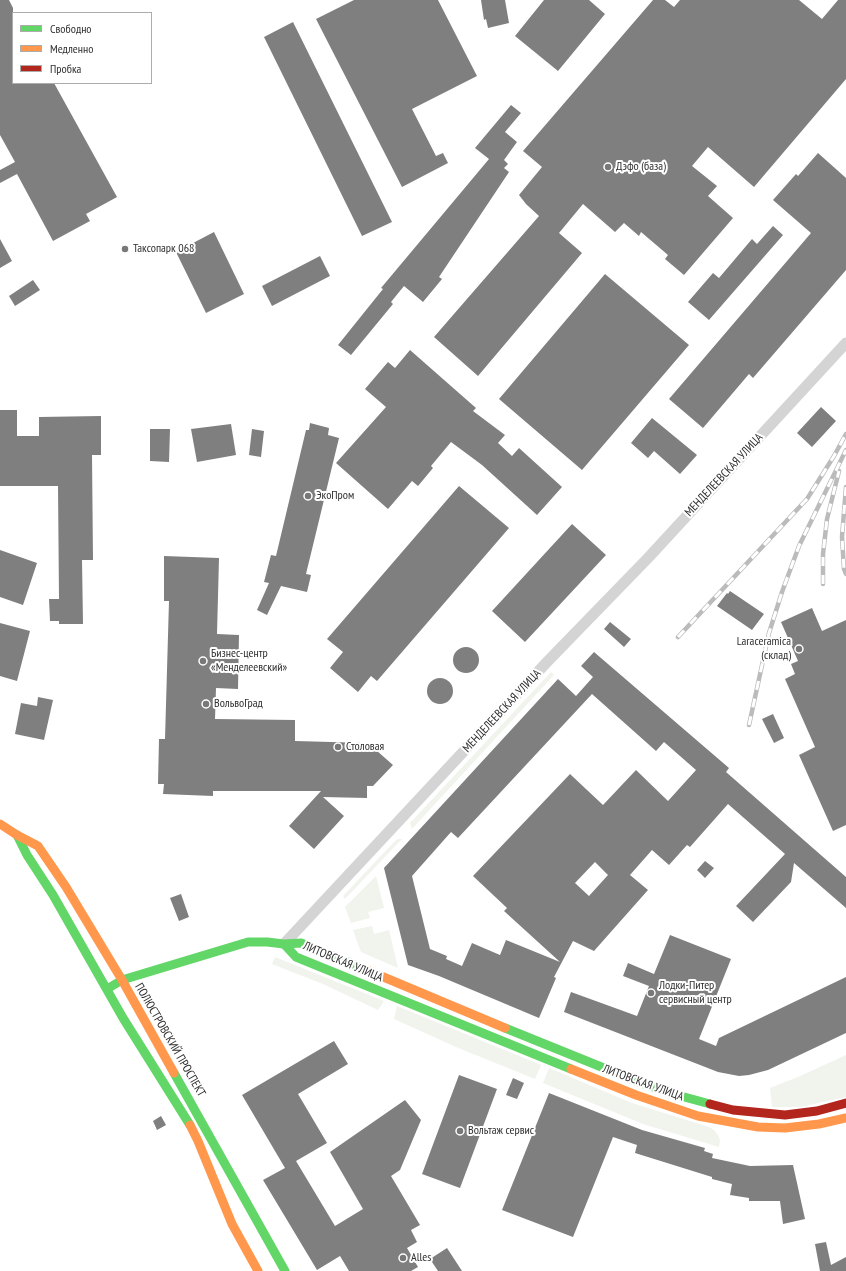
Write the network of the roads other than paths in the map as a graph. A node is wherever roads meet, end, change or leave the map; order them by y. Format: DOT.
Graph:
graph roads {
  1 [pos="846,343"];
  2 [pos="0,824"];
  3 [pos="17,836"];
  4 [pos="284,944"];
  5 [pos="122,980"];
  6 [pos="107,989"];
  7 [pos="846,1104"];
  8 [pos="846,1118"];
  9 [pos="258,1271"];
  10 [pos="286,1271"];
  1 -- 4 [label="street, МЕНДЕЛЕЕВСКАЯ УЛИЦА"];
  2 -- 3 [label="street, ПОЛЮСТРОВСКИЙ ПРОСПЕКТ"];
  3 -- 5 [label="street, ПОЛЮСТРОВСКИЙ ПРОСПЕКТ"];
  3 -- 6 [label="street, ПОЛЮСТРОВСКИЙ ПРОСПЕКТ"];
  4 -- 5 [label="street"];
  4 -- 7 [label="street, ЛИТОВСКАЯ УЛИЦА"];
  4 -- 8 [label="street, ЛИТОВСКАЯ УЛИЦА"];
  5 -- 6 [label="street"];
  5 -- 10 [label="street, ПОЛЮСТРОВСКИЙ ПРОСПЕКТ"];
  6 -- 9 [label="street, ПОЛЮСТРОВСКИЙ ПРОСПЕКТ"];
}
